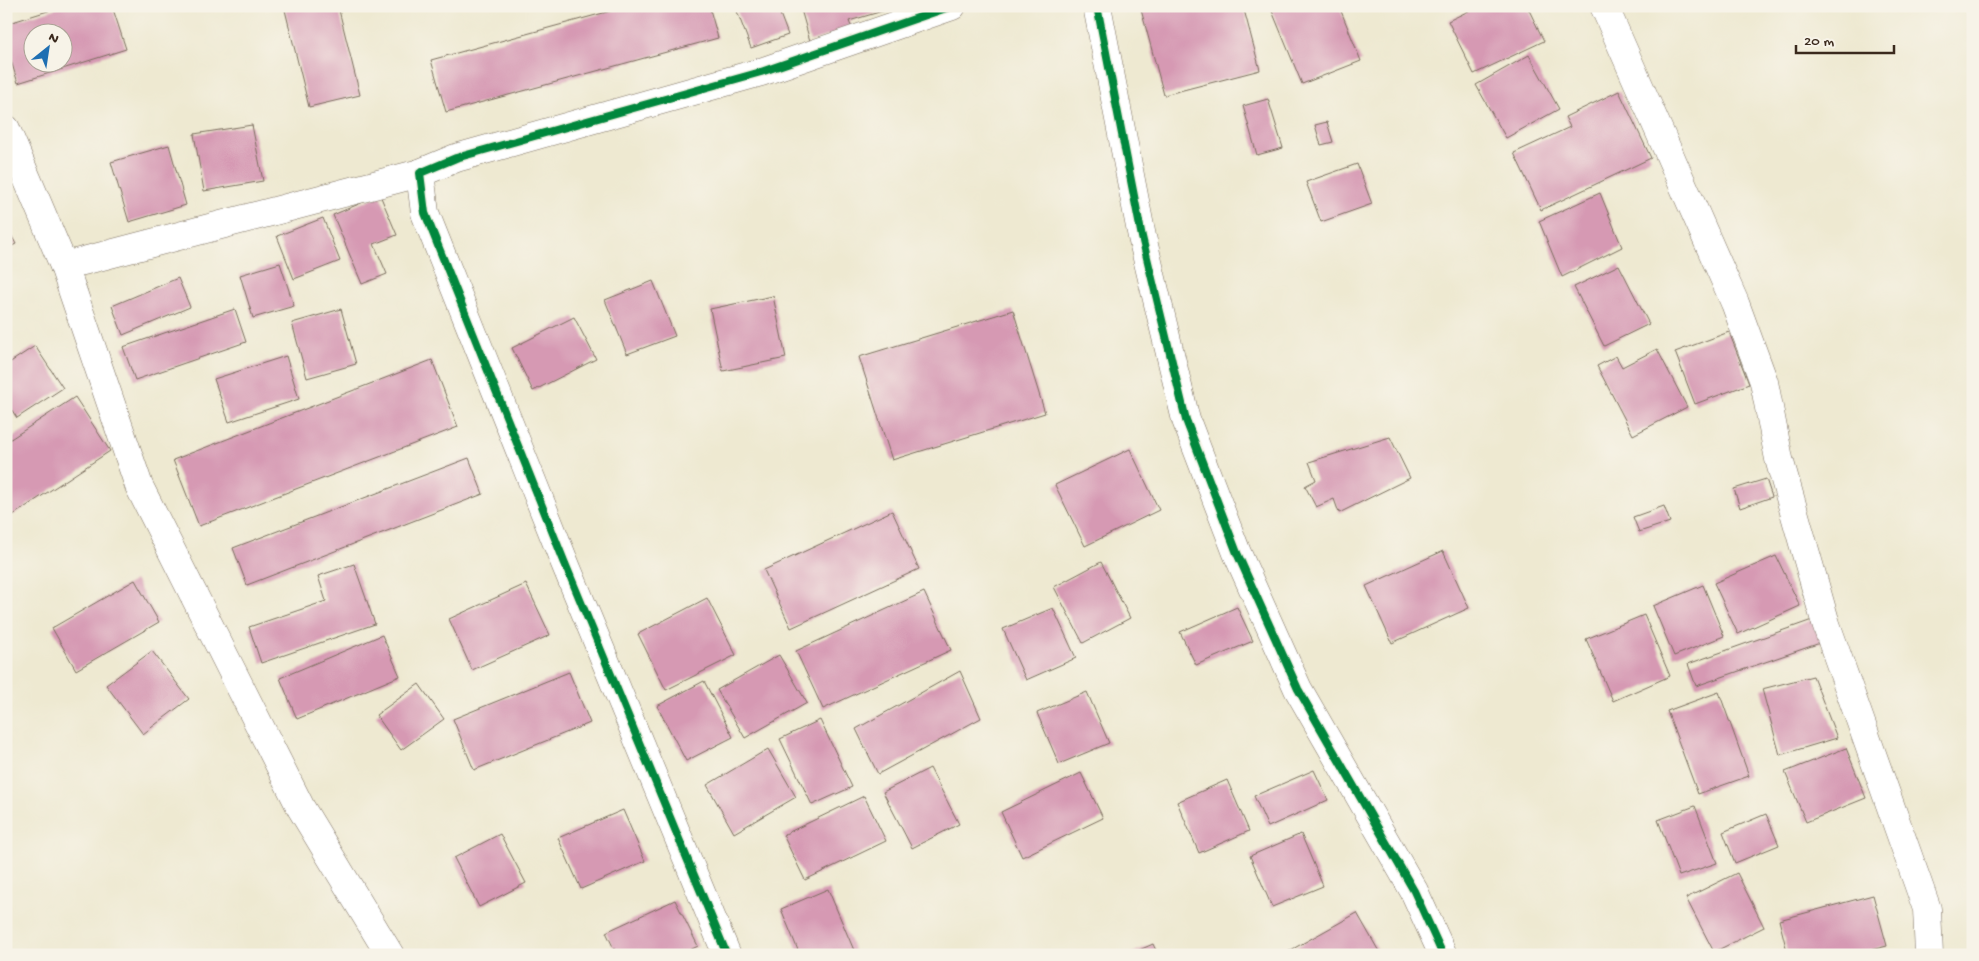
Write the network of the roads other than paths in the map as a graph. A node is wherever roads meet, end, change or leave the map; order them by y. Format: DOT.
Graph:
graph roads {
  1 [pos="952,6"];
  2 [pos="1097,6"];
  3 [pos="1604,6"];
  4 [pos="6,129"];
  5 [pos="420,173"];
  6 [pos="64,266"];
  7 [pos="390,955"];
  8 [pos="727,955"];
  9 [pos="1443,955"];
  10 [pos="1930,955"];
  1 -- 5 [label="street"];
  2 -- 9 [label="street"];
  3 -- 10 [label="street"];
  4 -- 6 [label="street"];
  5 -- 6 [label="street"];
  5 -- 8 [label="street"];
  6 -- 7 [label="street"];
}
